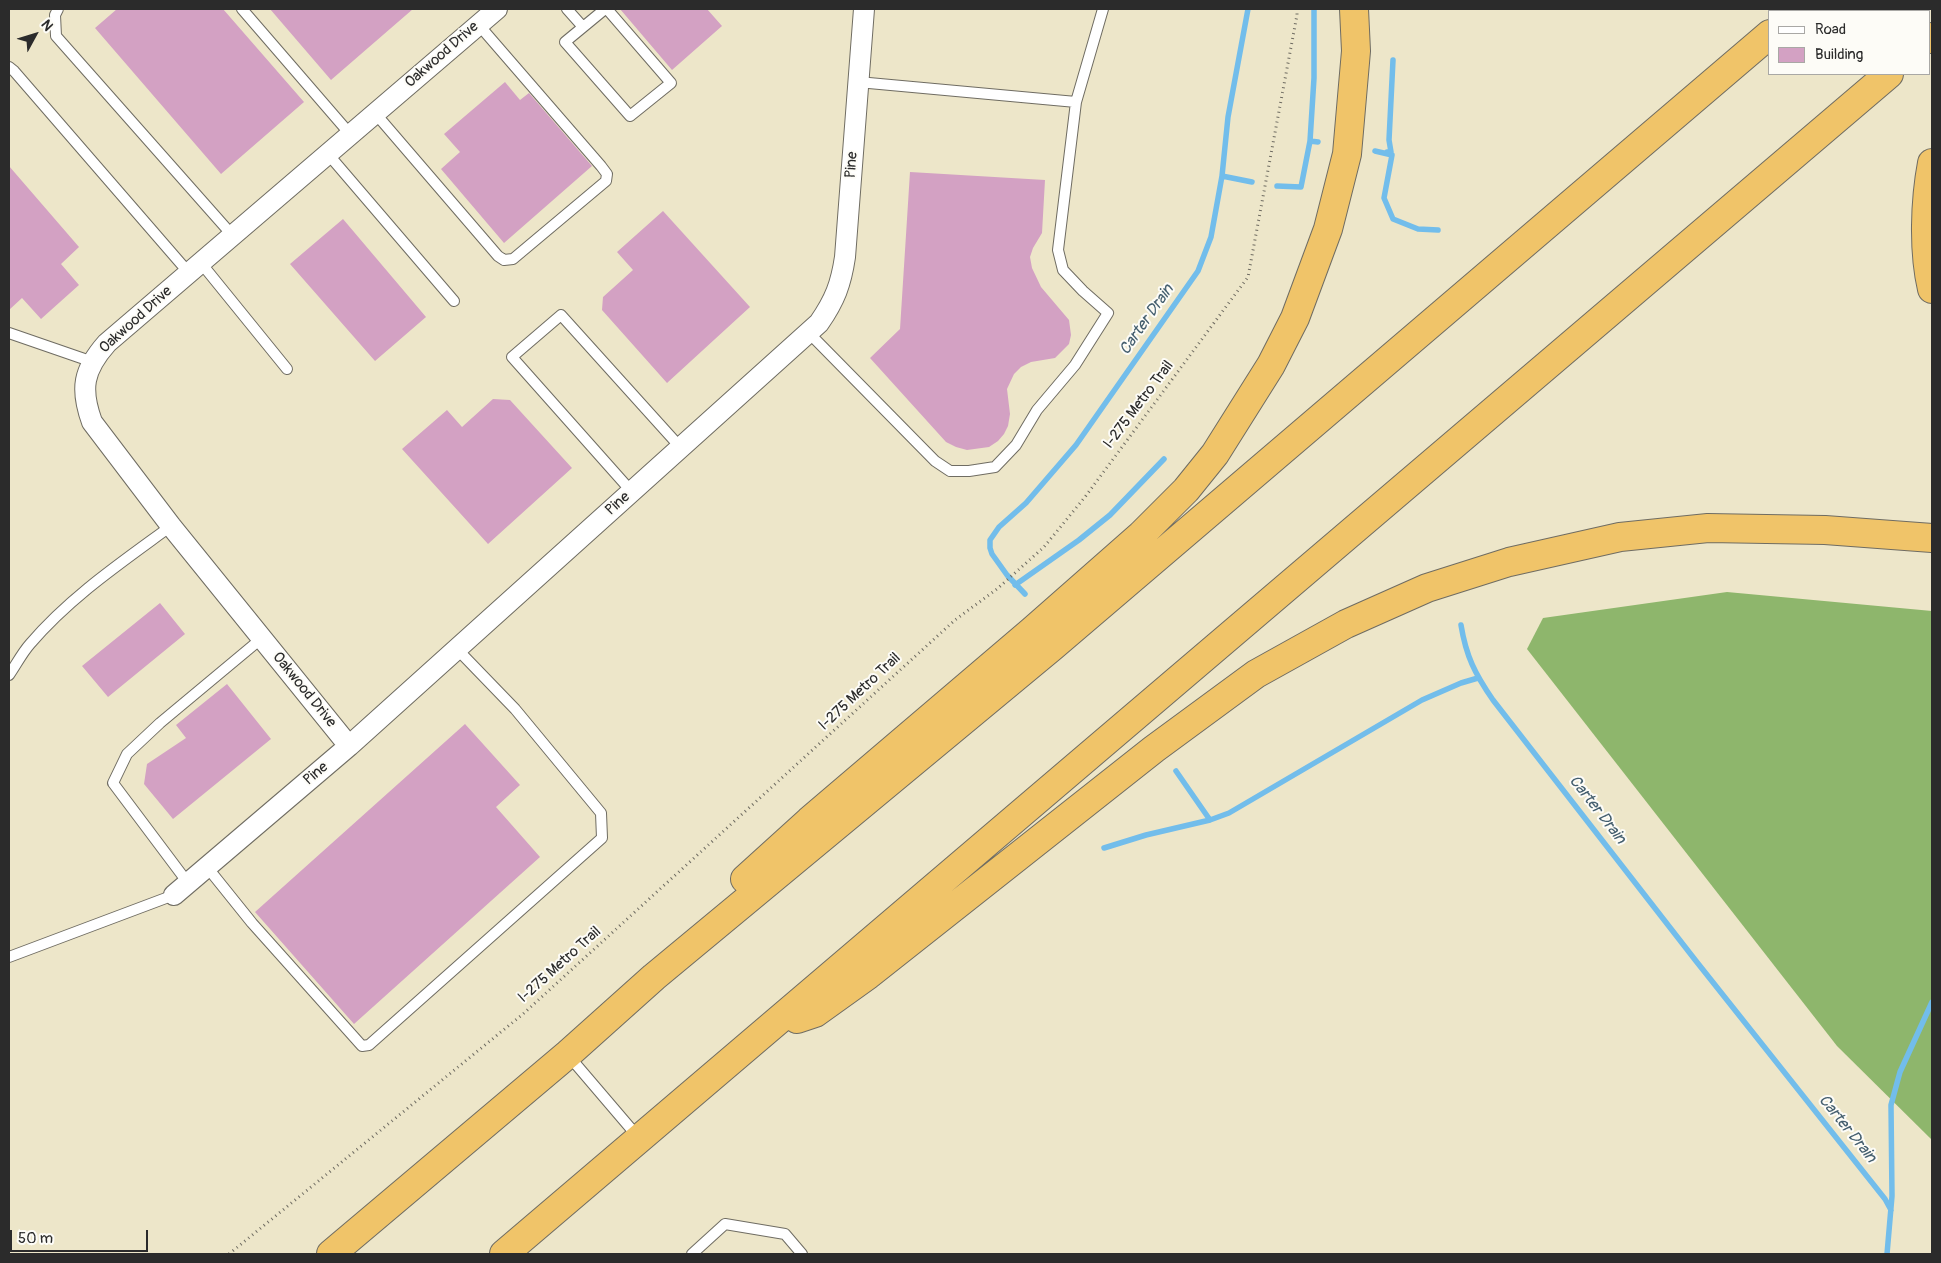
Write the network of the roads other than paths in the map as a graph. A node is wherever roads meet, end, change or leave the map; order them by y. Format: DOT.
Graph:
graph roads {
  1 [pos="58,9"];
  2 [pos="242,9"];
  3 [pos="567,9"];
  4 [pos="606,9"];
  5 [pos="864,9"];
  6 [pos="1103,9"];
  7 [pos="1354,9"];
  8 [pos="484,15"];
  9 [pos="582,27"];
  10 [pos="1768,36"];
  11 [pos="9,68"];
  12 [pos="1888,75"];
  13 [pos="858,82"];
  14 [pos="1076,102"];
  15 [pos="375,113"];
  16 [pos="350,134"];
  17 [pos="328,154"];
  18 [pos="1932,163"];
  19 [pos="233,236"];
  20 [pos="195,268"];
  21 [pos="1932,289"];
  22 [pos="454,301"];
  23 [pos="9,333"];
  24 [pos="809,333"];
  25 [pos="92,362"];
  26 [pos="287,369"];
  27 [pos="681,448"];
  28 [pos="632,492"];
  29 [pos="171,526"];
  30 [pos="1932,538"];
  31 [pos="262,638"];
  32 [pos="457,649"];
  33 [pos="9,675"];
  34 [pos="349,746"];
  35 [pos="207,867"];
  36 [pos="181,889"];
  37 [pos="9,957"];
  38 [pos="654,977"];
  39 [pos="770,1029"];
  40 [pos="568,1054"];
  41 [pos="640,1139"];
  42 [pos="331,1254"];
  43 [pos="504,1254"];
  44 [pos="692,1254"];
  45 [pos="802,1254"];
  1 -- 19 [label="lane"];
  2 -- 16 [label="lane"];
  3 -- 9 [label="lane"];
  4 -- 9 [label="lane"];
  4 -- 9 [label="lane"];
  5 -- 13 [label="street, Pine"];
  6 -- 14 [label="lane"];
  7 -- 38 [label="highway"];
  8 -- 15 [label="street, Oakwood Drive"];
  8 -- 15 [label="lane"];
  10 -- 38 [label="highway"];
  11 -- 20 [label="lane"];
  12 -- 39 [label="highway"];
  13 -- 14 [label="lane"];
  13 -- 24 [label="street, Pine"];
  14 -- 24 [label="lane"];
  15 -- 16 [label="street, Oakwood Drive"];
  16 -- 17 [label="street, Oakwood Drive"];
  17 -- 19 [label="street, Oakwood Drive"];
  17 -- 22 [label="lane"];
  18 -- 21 [label="highway"];
  19 -- 20 [label="street, Oakwood Drive"];
  20 -- 25 [label="street, Oakwood Drive"];
  20 -- 26 [label="lane"];
  23 -- 25 [label="lane"];
  24 -- 27 [label="street, Pine"];
  25 -- 29 [label="street, Oakwood Drive"];
  27 -- 28 [label="street, Pine"];
  27 -- 28 [label="lane"];
  28 -- 32 [label="street, Pine"];
  29 -- 31 [label="street, Oakwood Drive"];
  29 -- 33 [label="lane"];
  30 -- 39 [label="highway"];
  31 -- 34 [label="street, Oakwood Drive"];
  31 -- 36 [label="lane"];
  32 -- 34 [label="street, Pine"];
  32 -- 35 [label="lane"];
  34 -- 35 [label="street, Pine"];
  35 -- 36 [label="street, Pine"];
  36 -- 37 [label="lane"];
  38 -- 40 [label="highway"];
  39 -- 41 [label="highway"];
  40 -- 41 [label="lane"];
  40 -- 42 [label="highway"];
  41 -- 43 [label="highway"];
  44 -- 45 [label="lane"];
}
